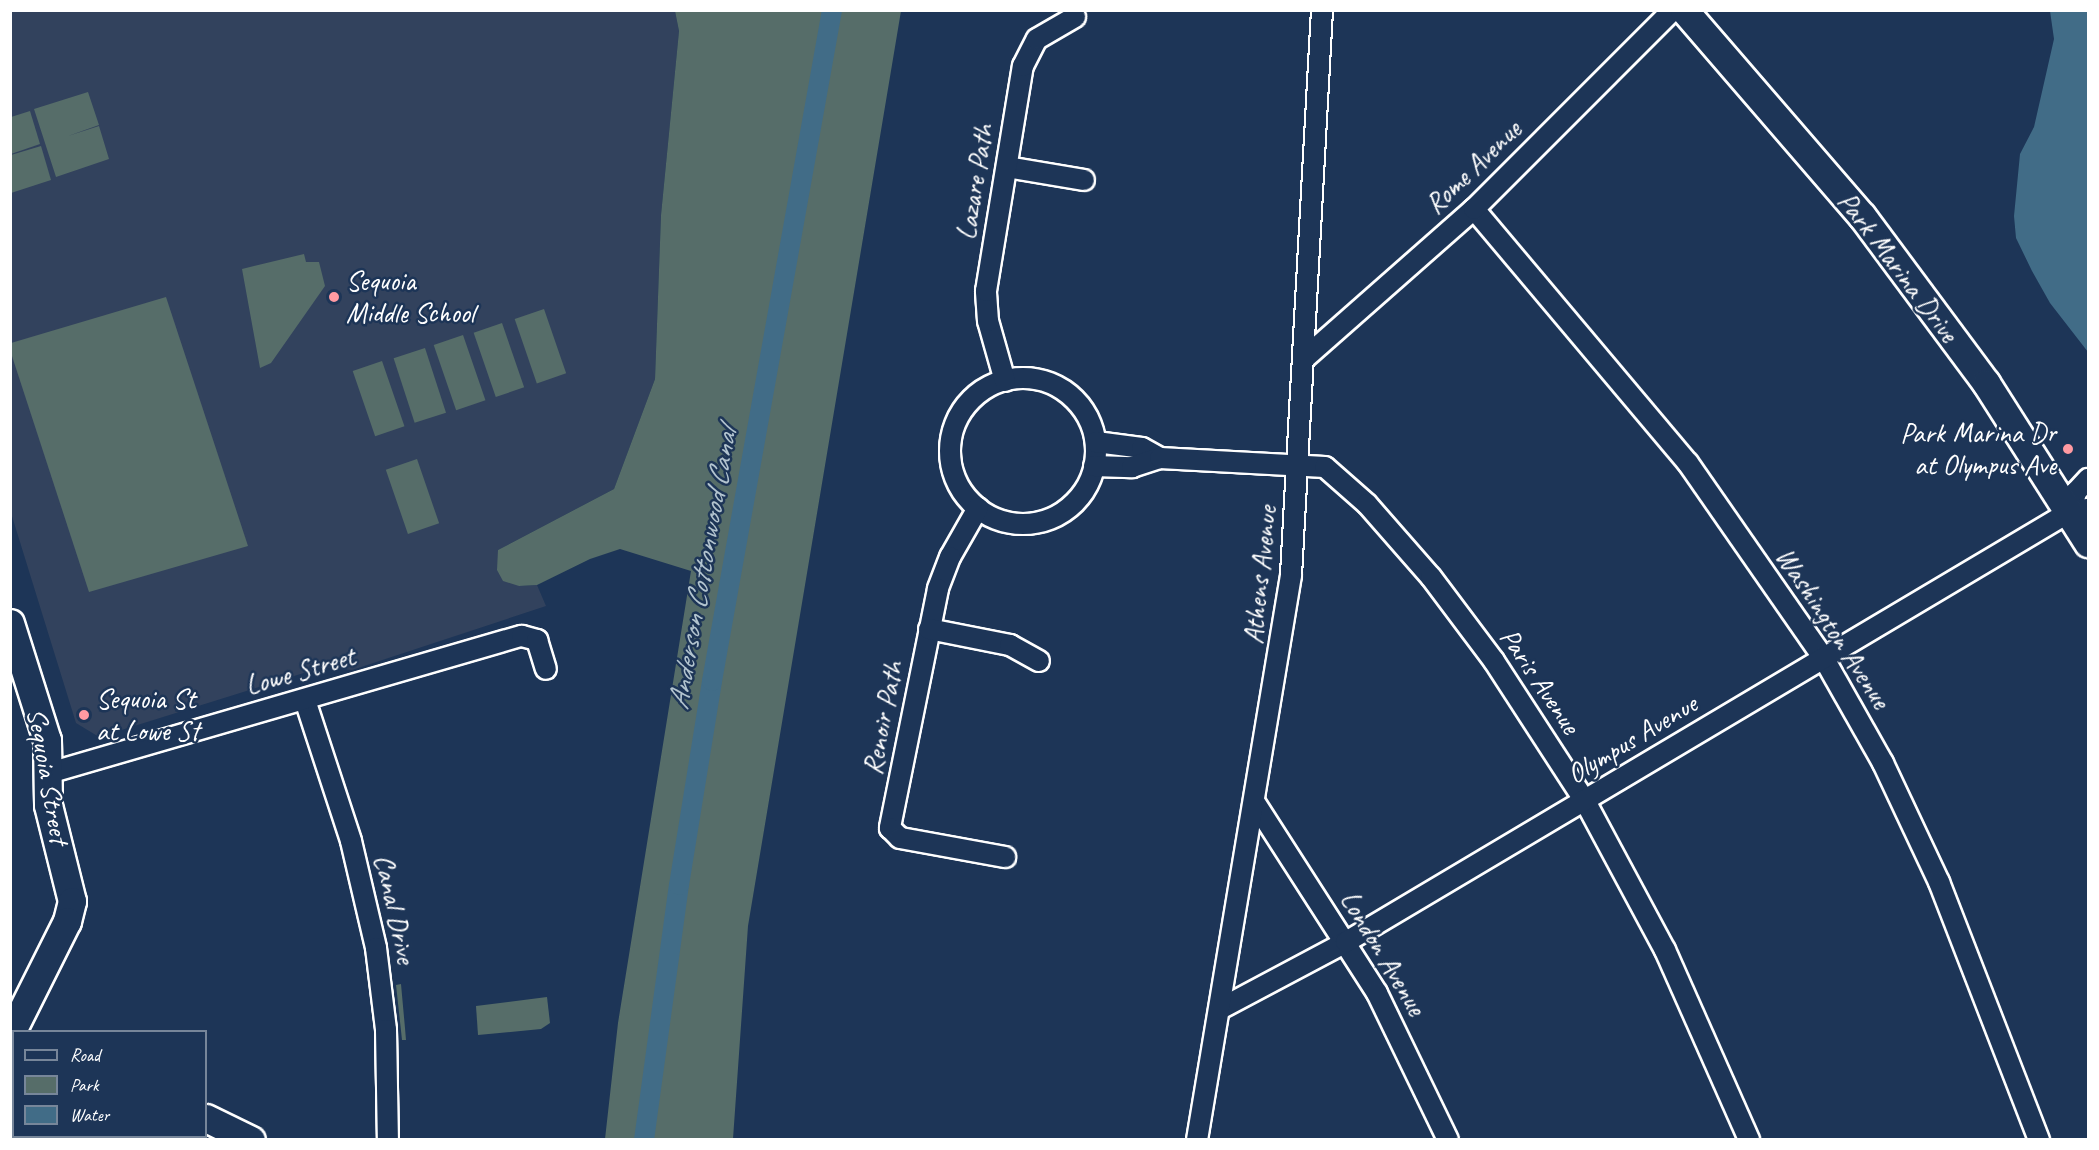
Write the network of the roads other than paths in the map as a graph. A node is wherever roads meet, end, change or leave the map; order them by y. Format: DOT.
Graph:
graph roads {
  1 [pos="1322,10"];
  2 [pos="1673,10"];
  3 [pos="1684,10"];
  4 [pos="1075,17"];
  5 [pos="1007,167"];
  6 [pos="1084,180"];
  7 [pos="1474,209"];
  8 [pos="1305,358"];
  9 [pos="1005,381"];
  10 [pos="1096,442"];
  11 [pos="1160,458"];
  12 [pos="1094,466"];
  13 [pos="1299,466"];
  14 [pos="2088,479"];
  15 [pos="978,508"];
  16 [pos="2080,510"];
  17 [pos="2088,543"];
  18 [pos="10,623"];
  19 [pos="929,629"];
  20 [pos="1822,657"];
  21 [pos="1039,661"];
  22 [pos="546,669"];
  23 [pos="305,700"];
  24 [pos="49,773"];
  25 [pos="1585,801"];
  26 [pos="1255,803"];
  27 [pos="1005,857"];
  28 [pos="1346,942"];
  29 [pos="1220,1009"];
  30 [pos="16,1028"];
  31 [pos="207,1118"];
  32 [pos="387,1139"];
  33 [pos="251,1140"];
  34 [pos="1197,1140"];
  35 [pos="1448,1140"];
  36 [pos="1749,1140"];
  37 [pos="2039,1140"];
  1 -- 8 [label="street, Athens Avenue"];
  2 -- 7 [label="street, Rome Avenue"];
  3 -- 16 [label="main road, Park Marina Drive"];
  4 -- 5 [label="street, Lazare Path"];
  5 -- 6 [label="street"];
  5 -- 9 [label="street, Lazare Path"];
  7 -- 8 [label="street, Rome Avenue"];
  7 -- 20 [label="street, Washington Avenue"];
  8 -- 13 [label="street, Athens Avenue"];
  9 -- 10 [label="street"];
  9 -- 15 [label="street"];
  10 -- 11 [label="street, Paris Avenue"];
  10 -- 12 [label="street"];
  11 -- 12 [label="street, Paris Avenue"];
  11 -- 13 [label="street, Paris Avenue"];
  12 -- 15 [label="street"];
  13 -- 25 [label="street, Paris Avenue"];
  13 -- 26 [label="street, Athens Avenue"];
  14 -- 16 [label="street"];
  15 -- 19 [label="street, Renoir Path"];
  16 -- 17 [label="main road, Park Marina Drive"];
  16 -- 20 [label="street, Olympus Avenue"];
  18 -- 24 [label="main road, Sequoia Street"];
  19 -- 21 [label="street"];
  19 -- 27 [label="street, Renoir Path"];
  20 -- 25 [label="street, Olympus Avenue"];
  20 -- 37 [label="street, Washington Avenue"];
  22 -- 23 [label="street, Lowe Street"];
  23 -- 24 [label="street, Lowe Street"];
  23 -- 32 [label="street, Canal Drive"];
  24 -- 30 [label="main road, Sequoia Street"];
  25 -- 28 [label="street, Olympus Avenue"];
  25 -- 36 [label="street, Paris Avenue"];
  26 -- 28 [label="street, London Avenue"];
  26 -- 29 [label="street, Athens Avenue"];
  28 -- 29 [label="street, Olympus Avenue"];
  28 -- 35 [label="street, London Avenue"];
  29 -- 34 [label="street, Athens Avenue"];
  31 -- 33 [label="main road"];
}
